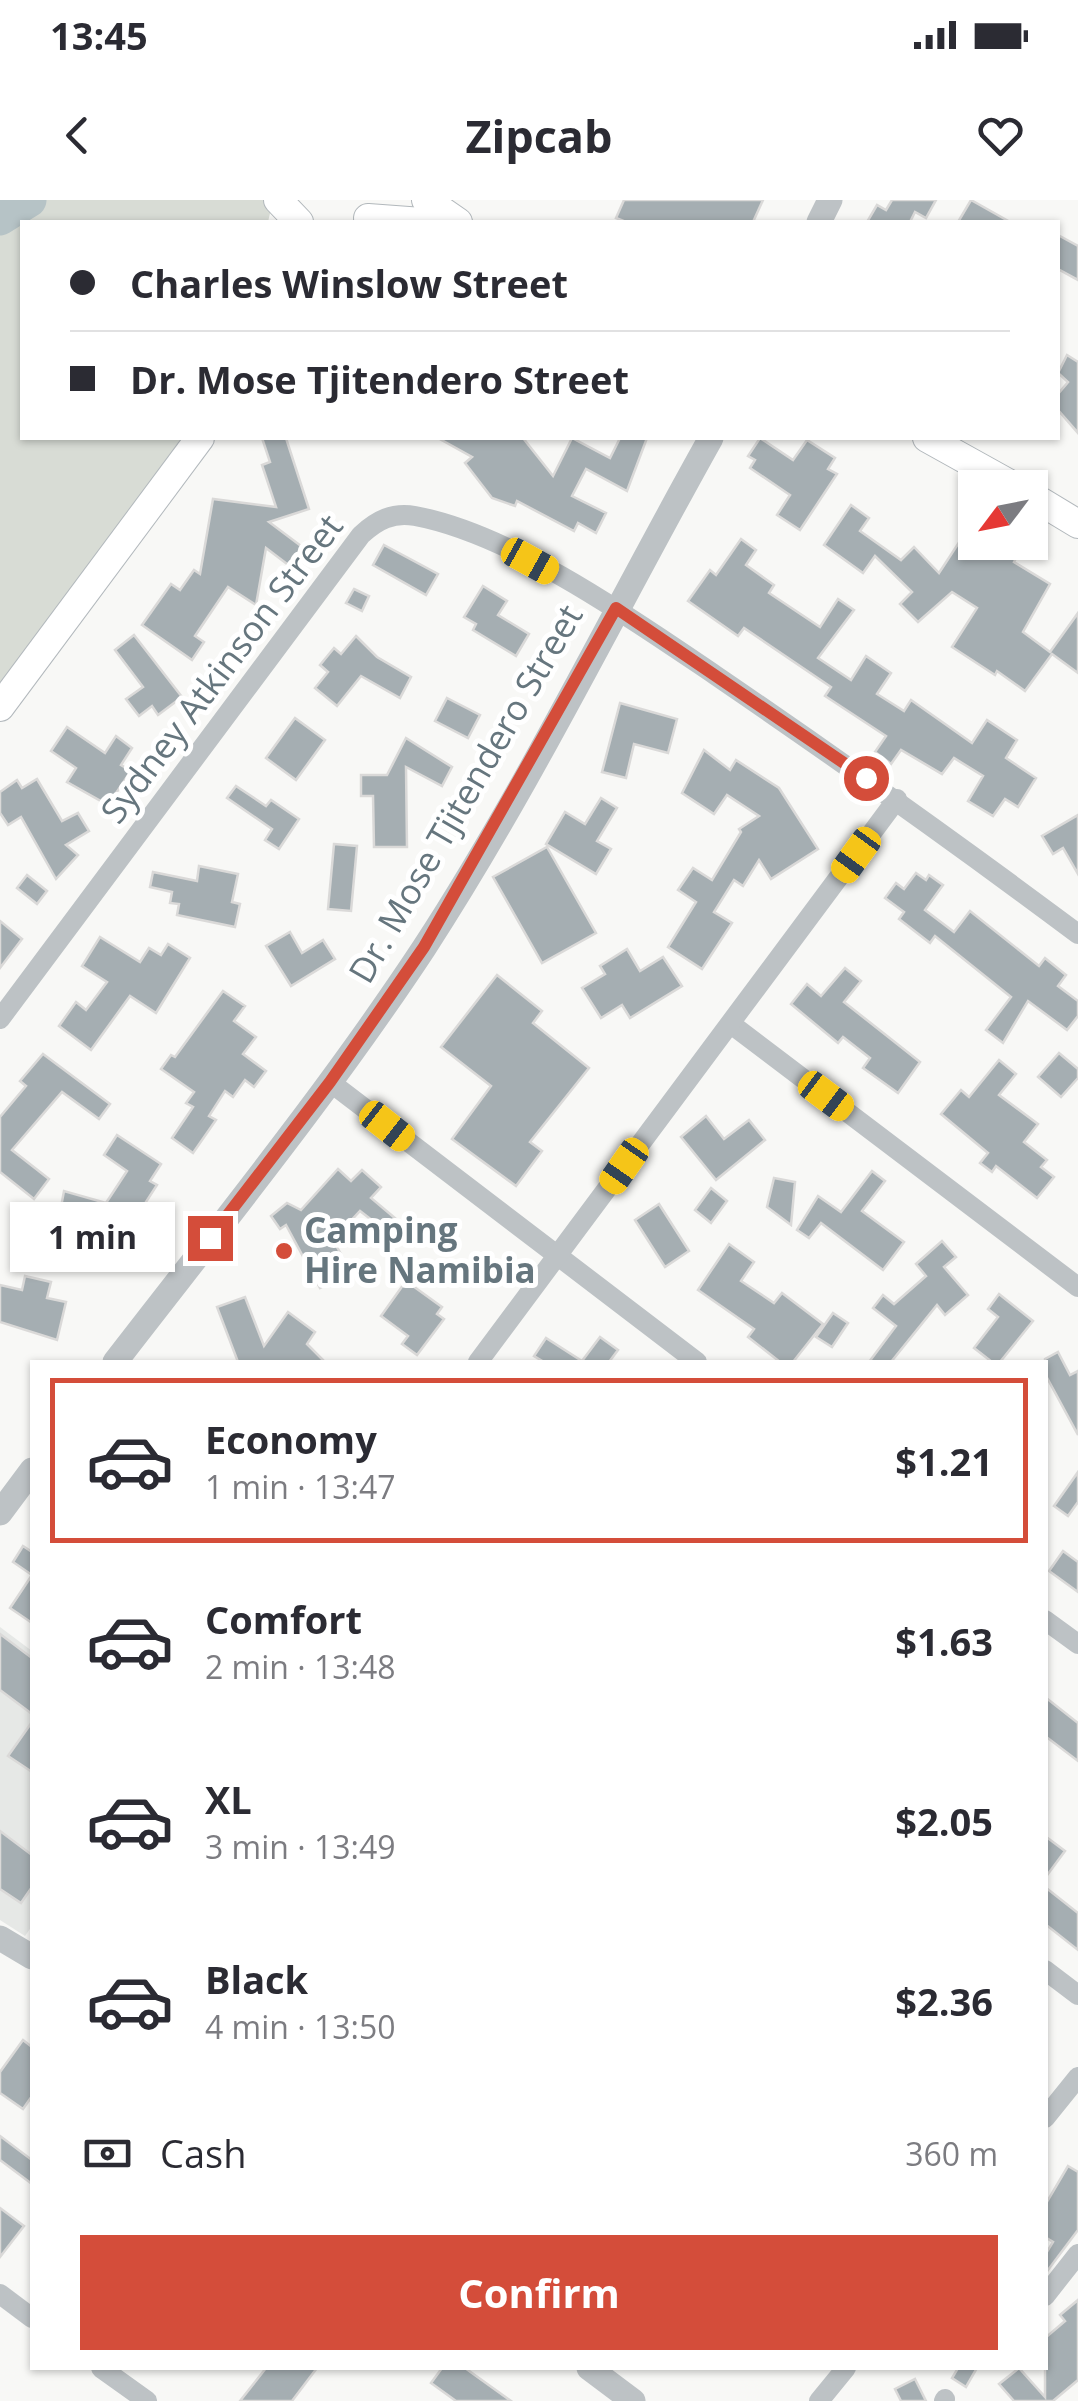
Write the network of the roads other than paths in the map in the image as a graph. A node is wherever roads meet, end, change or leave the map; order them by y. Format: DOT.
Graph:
graph roads {
  1 [pos="275,200"];
  2 [pos="426,200"];
  3 [pos="370,213"];
  4 [pos="297,220"];
  5 [pos="410,220"];
  6 [pos="455,220"];
  7 [pos="199,440"];
  8 [pos="709,440"];
  9 [pos="931,440"];
  10 [pos="985,470"];
  11 [pos="1048,506"];
  12 [pos="1078,524"];
  13 [pos="616,608"];
  14 [pos="0,707"];
  15 [pos="897,799"];
  16 [pos="1078,934"];
  17 [pos="0,1018"];
  18 [pos="731,1024"];
  19 [pos="330,1082"];
  20 [pos="558,1260"];
  21 [pos="1078,1287"];
  22 [pos="117,1360"];
  23 [pos="480,1360"];
  24 [pos="694,1360"];
  25 [pos="30,1473"];
  26 [pos="0,1513"];
  27 [pos="1048,1622"];
  28 [pos="1078,1644"];
  29 [pos="0,1938"];
  30 [pos="30,1950"];
  31 [pos="1048,1972"];
  32 [pos="1078,1995"];
  33 [pos="1078,2077"];
  34 [pos="1048,2114"];
  35 [pos="1078,2254"];
  36 [pos="1048,2292"];
  37 [pos="0,2294"];
  38 [pos="30,2316"];
  39 [pos="104,2370"];
  40 [pos="592,2370"];
  41 [pos="844,2370"];
  42 [pos="147,2401"];
  43 [pos="633,2401"];
  44 [pos="819,2401"];
  1 -- 4 [label="main road"];
  2 -- 6 [label="main road"];
  3 -- 5 [label="main road"];
  7 -- 14 [label="main road"];
  8 -- 13 [label="street, Dr. Mose Tjitendero Street"];
  9 -- 10 [label="main road"];
  11 -- 12 [label="main road"];
  13 -- 15 [label="street, Sydney Atkinson Street"];
  13 -- 17 [label="street, Sydney Atkinson Street"];
  13 -- 19 [label="street, Dr. Mose Tjitendero Street"];
  15 -- 16 [label="street, Sydney Atkinson Street"];
  15 -- 18 [label="street"];
  18 -- 20 [label="street"];
  18 -- 21 [label="street"];
  19 -- 20 [label="street"];
  19 -- 22 [label="street, Dr. Mose Tjitendero Street"];
  20 -- 23 [label="street"];
  20 -- 24 [label="street"];
  25 -- 26 [label="street"];
  27 -- 28 [label="street"];
  29 -- 30 [label="street"];
  31 -- 32 [label="street"];
  33 -- 34 [label="street"];
  35 -- 36 [label="street"];
  37 -- 38 [label="street"];
  39 -- 42 [label="street"];
  40 -- 43 [label="street"];
  41 -- 44 [label="street"];
}
